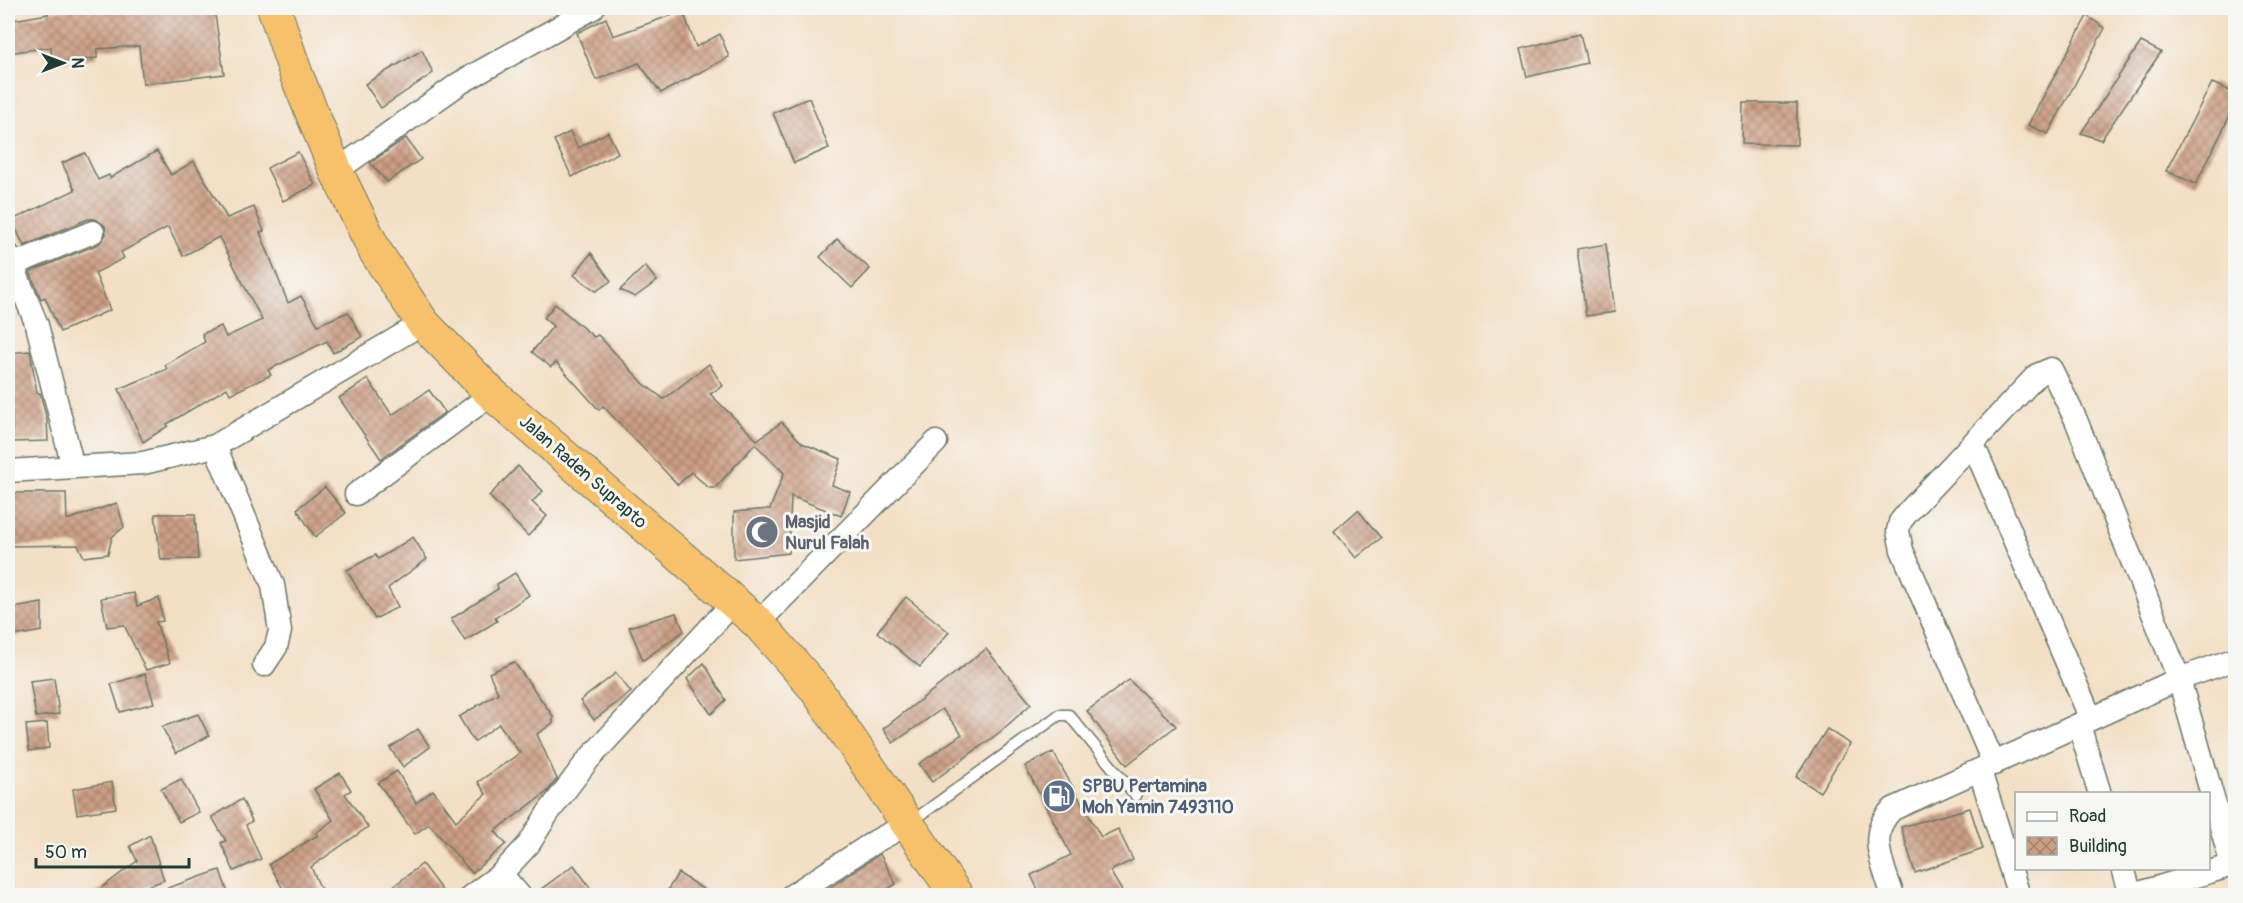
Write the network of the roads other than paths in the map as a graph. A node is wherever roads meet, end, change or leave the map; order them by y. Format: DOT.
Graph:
graph roads {
  1 [pos="274,8"];
  2 [pos="593,8"];
  3 [pos="336,171"];
  4 [pos="93,232"];
  5 [pos="10,260"];
  6 [pos="423,323"];
  7 [pos="492,394"];
  8 [pos="936,442"];
  9 [pos="1973,444"];
  10 [pos="215,446"];
  11 [pos="73,467"];
  12 [pos="8,471"];
  13 [pos="356,494"];
  14 [pos="734,602"];
  15 [pos="758,623"];
  16 [pos="2235,659"];
  17 [pos="264,665"];
  18 [pos="2180,678"];
  19 [pos="2085,722"];
  20 [pos="1987,768"];
  21 [pos="2100,792"];
  22 [pos="1136,796"];
  23 [pos="908,824"];
  24 [pos="2234,865"];
  25 [pos="2124,870"];
  26 [pos="501,874"];
  27 [pos="2130,895"];
  28 [pos="471,896"];
  29 [pos="520,896"];
  30 [pos="791,896"];
  31 [pos="957,896"];
  32 [pos="1893,896"];
  33 [pos="2019,896"];
  1 -- 3 [label="highway, Jalan Raden Suprapto"];
  2 -- 3 [label="street"];
  3 -- 6 [label="highway, Jalan Raden Suprapto"];
  4 -- 5 [label="street"];
  5 -- 11 [label="street"];
  6 -- 7 [label="highway, Jalan Raden Suprapto"];
  6 -- 10 [label="street"];
  7 -- 13 [label="street"];
  7 -- 14 [label="highway, Jalan Raden Suprapto"];
  8 -- 15 [label="street"];
  9 -- 18 [label="street"];
  9 -- 19 [label="street"];
  9 -- 20 [label="street"];
  10 -- 11 [label="street"];
  10 -- 17 [label="street"];
  11 -- 12 [label="street"];
  14 -- 15 [label="highway, Jalan Raden Suprapto"];
  14 -- 26 [label="street"];
  15 -- 23 [label="highway, Jalan Raden Suprapto"];
  16 -- 18 [label="street"];
  18 -- 19 [label="street"];
  18 -- 24 [label="street"];
  19 -- 20 [label="street"];
  19 -- 21 [label="street"];
  20 -- 32 [label="street"];
  20 -- 33 [label="street"];
  22 -- 23 [label="lane"];
  23 -- 30 [label="street"];
  23 -- 31 [label="highway, Jalan Raden Suprapto"];
  24 -- 27 [label="street"];
  25 -- 27 [label="street"];
  26 -- 28 [label="street"];
  26 -- 29 [label="street"];
}
